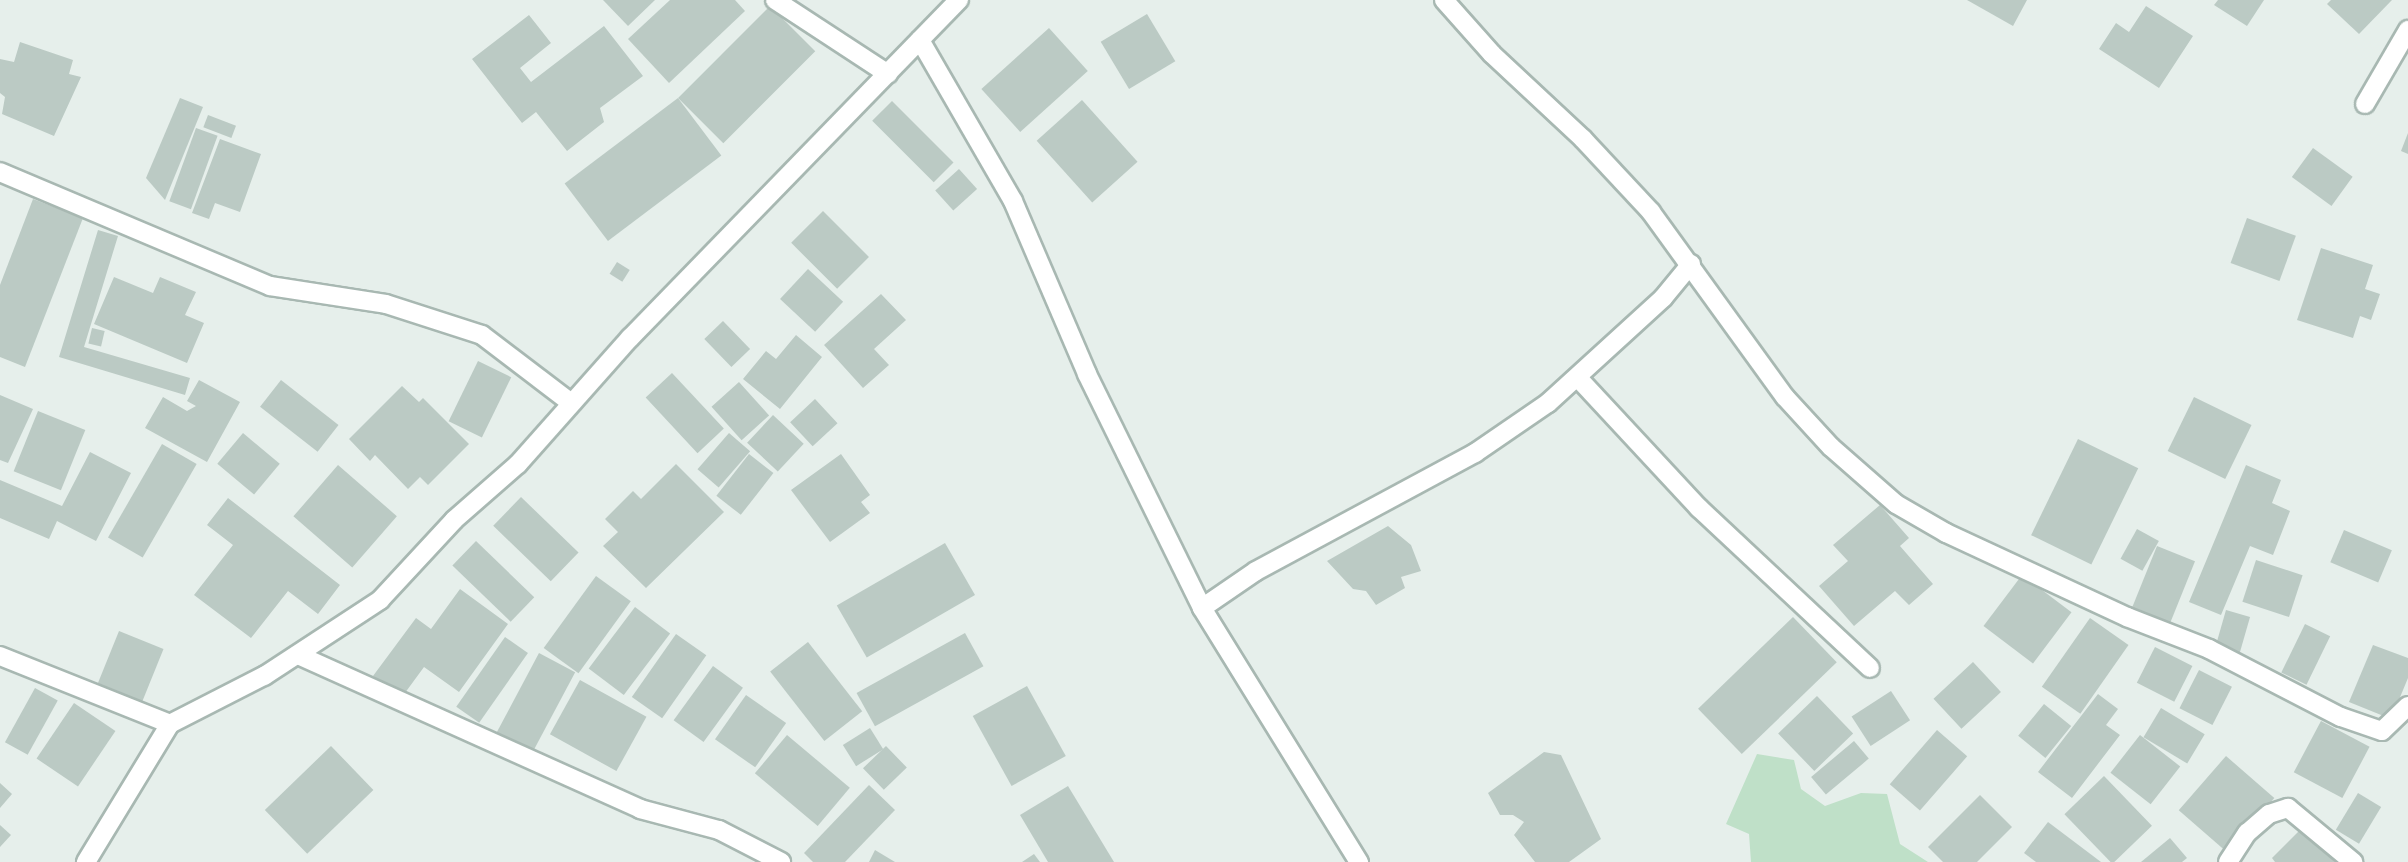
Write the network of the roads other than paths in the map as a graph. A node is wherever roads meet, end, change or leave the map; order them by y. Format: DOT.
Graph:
graph roads {
  1 [pos="776,0"];
  2 [pos="958,0"];
  3 [pos="1444,0"];
  4 [pos="2408,30"];
  5 [pos="920,40"];
  6 [pos="888,74"];
  7 [pos="2366,104"];
  8 [pos="0,172"];
  9 [pos="1691,264"];
  10 [pos="1578,378"];
  11 [pos="570,402"];
  12 [pos="1202,608"];
  13 [pos="298,654"];
  14 [pos="0,656"];
  15 [pos="1870,668"];
  16 [pos="2408,706"];
  17 [pos="170,724"];
  18 [pos="86,862"];
  19 [pos="781,862"];
  20 [pos="1359,862"];
  21 [pos="2228,862"];
  22 [pos="2353,862"];
  1 -- 6 [label="street"];
  2 -- 5 [label="street"];
  3 -- 9 [label="street"];
  4 -- 7 [label="street"];
  5 -- 6 [label="street"];
  5 -- 12 [label="street"];
  6 -- 11 [label="street"];
  8 -- 11 [label="street"];
  9 -- 10 [label="street"];
  9 -- 16 [label="street"];
  10 -- 12 [label="street"];
  10 -- 15 [label="street"];
  11 -- 13 [label="street"];
  12 -- 20 [label="street"];
  13 -- 17 [label="street"];
  13 -- 19 [label="street"];
  14 -- 17 [label="street"];
  17 -- 18 [label="street"];
  21 -- 22 [label="street"];
}
